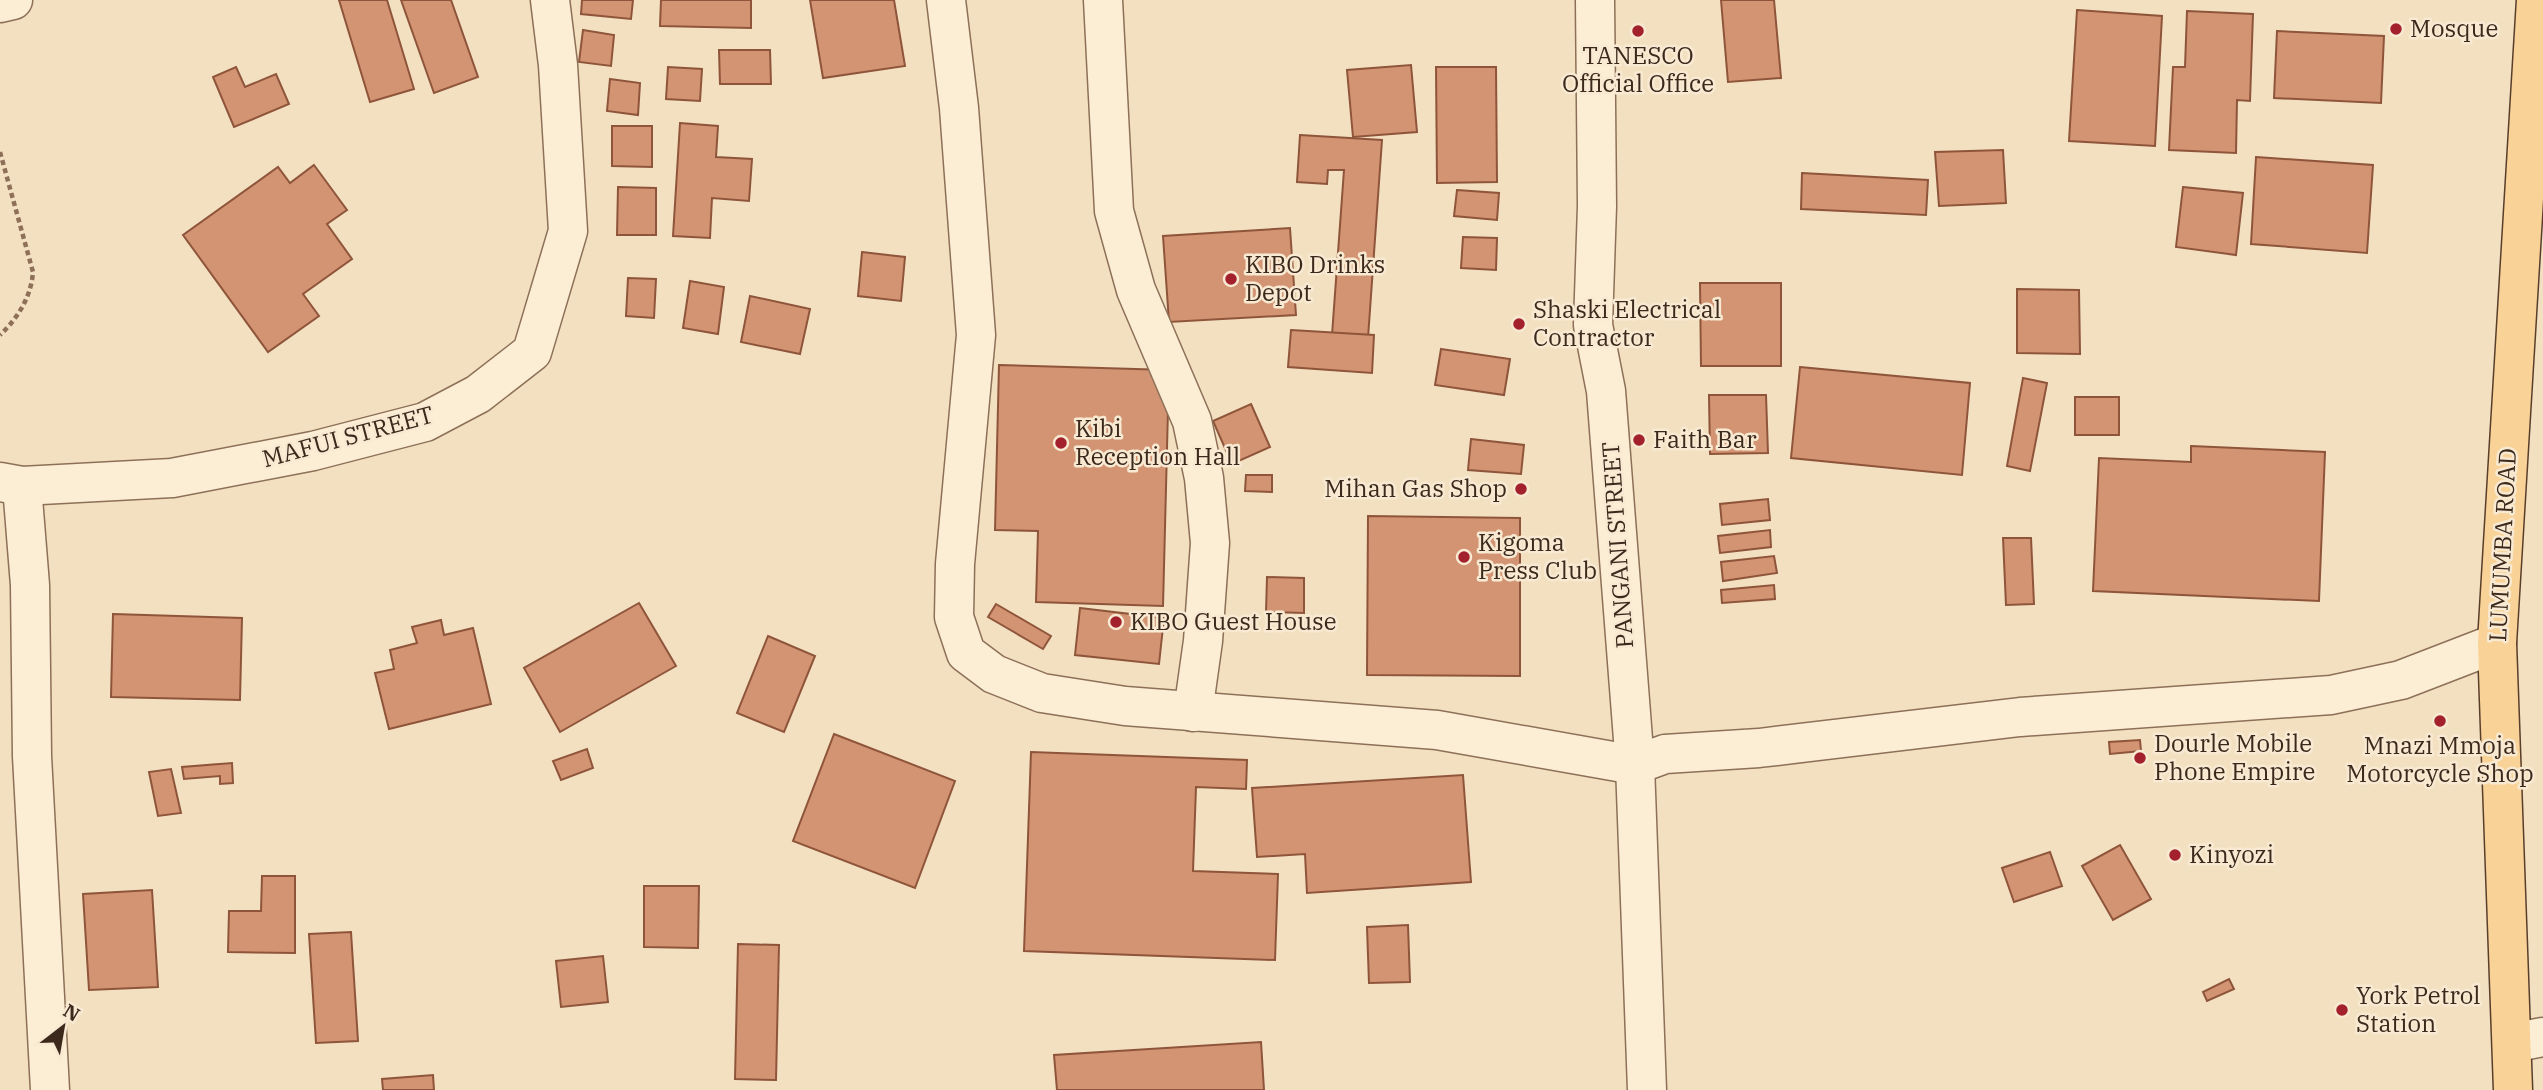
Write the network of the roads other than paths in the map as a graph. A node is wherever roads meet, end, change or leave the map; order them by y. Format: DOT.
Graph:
graph roads {
  1 [pos="13,0"];
  2 [pos="550,0"];
  3 [pos="946,0"];
  4 [pos="1104,0"];
  5 [pos="1595,0"];
  6 [pos="2536,0"];
  7 [pos="0,3"];
  8 [pos="11,484"];
  9 [pos="2497,643"];
  10 [pos="1193,712"];
  11 [pos="1635,765"];
  12 [pos="2527,1040"];
  13 [pos="50,1090"];
  14 [pos="1647,1090"];
  15 [pos="2513,1090"];
  1 -- 7 [label="street"];
  2 -- 8 [label="street, MAFUI STREET"];
  3 -- 10 [label="street"];
  4 -- 10 [label="street"];
  5 -- 11 [label="street, PANGANI STREET"];
  6 -- 9 [label="main road, LUMUMBA ROAD"];
  8 -- 13 [label="street"];
  9 -- 11 [label="street"];
  9 -- 12 [label="main road, LUMUMBA ROAD"];
  10 -- 11 [label="street"];
  11 -- 14 [label="street, PANGANI STREET"];
  12 -- 15 [label="main road, LUMUMBA ROAD"];
}
